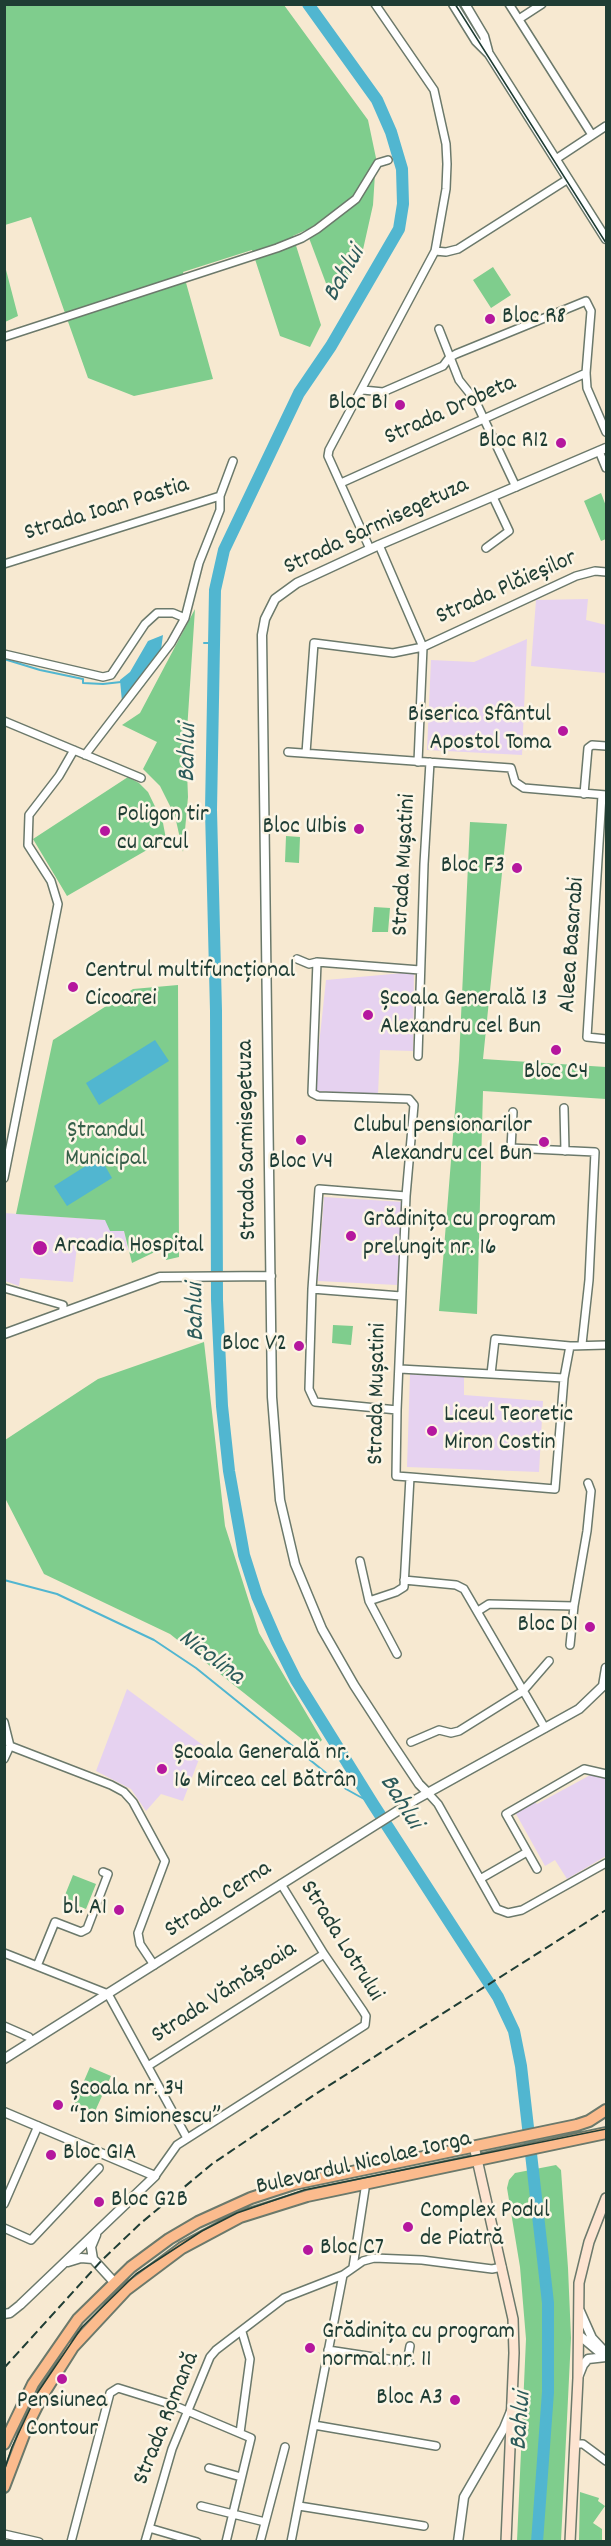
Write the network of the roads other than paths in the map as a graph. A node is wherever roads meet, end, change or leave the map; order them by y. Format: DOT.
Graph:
graph roads {
  1 [pos="375,4"];
  2 [pos="453,4"];
  3 [pos="465,4"];
  4 [pos="510,4"];
  5 [pos="542,4"];
  6 [pos="519,19"];
  7 [pos="489,54"];
  8 [pos="606,126"];
  9 [pos="592,135"];
  10 [pos="556,159"];
  11 [pos="388,160"];
  12 [pos="568,179"];
  13 [pos="606,239"];
  14 [pos="435,251"];
  15 [pos="439,329"];
  16 [pos="4,337"];
  17 [pos="448,358"];
  18 [pos="586,373"];
  19 [pos="363,390"];
  20 [pos="484,420"];
  21 [pos="606,432"];
  22 [pos="603,449"];
  23 [pos="233,461"];
  24 [pos="606,468"];
  25 [pos="341,483"];
  26 [pos="516,488"];
  27 [pos="220,496"];
  28 [pos="493,497"];
  29 [pos="379,545"];
  30 [pos="486,548"];
  31 [pos="370,549"];
  32 [pos="4,564"];
  33 [pos="605,571"];
  34 [pos="185,618"];
  35 [pos="423,647"];
  36 [pos="4,654"];
  37 [pos="4,721"];
  38 [pos="606,746"];
  39 [pos="74,750"];
  40 [pos="288,752"];
  41 [pos="306,753"];
  42 [pos="85,755"];
  43 [pos="417,762"];
  44 [pos="430,762"];
  45 [pos="141,778"];
  46 [pos="584,794"];
  47 [pos="604,795"];
  48 [pos="603,836"];
  49 [pos="297,959"];
  50 [pos="317,962"];
  51 [pos="420,970"];
  52 [pos="606,1039"];
  53 [pos="418,1056"];
  54 [pos="564,1108"];
  55 [pos="513,1112"];
  56 [pos="565,1150"];
  57 [pos="4,1178"];
  58 [pos="406,1196"];
  59 [pos="271,1276"];
  60 [pos="4,1288"];
  61 [pos="312,1289"];
  62 [pos="401,1296"];
  63 [pos="63,1312"];
  64 [pos="4,1334"];
  65 [pos="582,1344"];
  66 [pos="606,1345"];
  67 [pos="570,1346"];
  68 [pos="400,1369"];
  69 [pos="491,1374"];
  70 [pos="564,1378"];
  71 [pos="397,1410"];
  72 [pos="410,1477"];
  73 [pos="588,1483"];
  74 [pos="360,1561"];
  75 [pos="404,1580"];
  76 [pos="369,1601"];
  77 [pos="574,1606"];
  78 [pos="478,1611"];
  79 [pos="570,1645"];
  80 [pos="397,1654"];
  81 [pos="549,1661"];
  82 [pos="606,1668"];
  83 [pos="605,1686"];
  84 [pos="523,1691"];
  85 [pos="4,1722"];
  86 [pos="545,1728"];
  87 [pos="411,1742"];
  88 [pos="10,1746"];
  89 [pos="4,1759"];
  90 [pos="606,1774"];
  91 [pos="428,1792"];
  92 [pos="527,1851"];
  93 [pos="606,1863"];
  94 [pos="537,1869"];
  95 [pos="103,1872"];
  96 [pos="480,1879"];
  97 [pos="281,1884"];
  98 [pos="4,1953"];
  99 [pos="324,1954"];
  100 [pos="154,1965"];
  101 [pos="37,1966"];
  102 [pos="108,1994"];
  103 [pos="4,2026"];
  104 [pos="32,2042"];
  105 [pos="4,2059"];
  106 [pos="148,2066"];
  107 [pos="606,2110"];
  108 [pos="4,2112"];
  109 [pos="38,2126"];
  110 [pos="606,2133"];
  111 [pos="187,2138"];
  112 [pos="474,2146"];
  113 [pos="477,2160"];
  114 [pos="99,2168"];
  115 [pos="155,2176"];
  116 [pos="363,2184"];
  117 [pos="606,2198"];
  118 [pos="4,2204"];
  119 [pos="4,2228"];
  120 [pos="100,2230"];
  121 [pos="93,2259"];
  122 [pos="353,2267"];
  123 [pos="502,2267"];
  124 [pos="58,2270"];
  125 [pos="343,2275"];
  126 [pos="114,2282"];
  127 [pos="578,2308"];
  128 [pos="4,2314"];
  129 [pos="242,2332"];
  130 [pos="579,2336"];
  131 [pos="410,2346"];
  132 [pos="328,2350"];
  133 [pos="606,2352"];
  134 [pos="578,2378"];
  135 [pos="512,2408"];
  136 [pos="187,2410"];
  137 [pos="314,2425"];
  138 [pos="240,2433"];
  139 [pos="4,2444"];
  140 [pos="575,2444"];
  141 [pos="436,2446"];
  142 [pos="285,2447"];
  143 [pos="606,2461"];
  144 [pos="209,2468"];
  145 [pos="241,2477"];
  146 [pos="4,2487"];
  147 [pos="201,2506"];
  148 [pos="299,2506"];
  149 [pos="233,2514"];
  150 [pos="265,2522"];
  151 [pos="424,2526"];
  152 [pos="149,2528"];
  153 [pos="4,2534"];
  154 [pos="39,2541"];
  155 [pos="71,2541"];
  156 [pos="145,2541"];
  157 [pos="198,2541"];
  158 [pos="226,2541"];
  159 [pos="260,2541"];
  160 [pos="291,2541"];
  161 [pos="458,2541"];
  162 [pos="506,2541"];
  163 [pos="570,2541"];
  1 -- 14 [label="street"];
  2 -- 7 [label="street"];
  3 -- 7 [label="street"];
  4 -- 6 [label="street"];
  5 -- 6 [label="street"];
  6 -- 9 [label="street"];
  7 -- 10 [label="street"];
  8 -- 9 [label="street"];
  9 -- 10 [label="street"];
  10 -- 12 [label="street"];
  11 -- 16 [label="street"];
  12 -- 13 [label="street"];
  12 -- 14 [label="street"];
  14 -- 19 [label="street"];
  15 -- 17 [label="street"];
  17 -- 18 [label="street"];
  17 -- 19 [label="street"];
  17 -- 20 [label="street"];
  18 -- 20 [label="street, Strada Drobeta"];
  18 -- 21 [label="street"];
  19 -- 25 [label="street"];
  20 -- 25 [label="street, Strada Drobeta"];
  20 -- 26 [label="street"];
  22 -- 24 [label="street"];
  22 -- 26 [label="street, Strada Sarmisegetuza"];
  23 -- 27 [label="street, Strada Ioan Pastia"];
  25 -- 31 [label="street"];
  26 -- 28 [label="street, Strada Sarmisegetuza"];
  27 -- 32 [label="street, Strada Ioan Pastia"];
  27 -- 34 [label="street, Strada Ioan Pastia"];
  28 -- 29 [label="street, Strada Sarmisegetuza"];
  28 -- 30 [label="street"];
  29 -- 31 [label="street, Strada Sarmisegetuza"];
  29 -- 35 [label="street, Strada Plăieșilor"];
  31 -- 59 [label="street, Strada Sarmisegetuza"];
  33 -- 35 [label="street, Strada Plăieșilor"];
  34 -- 36 [label="street"];
  34 -- 42 [label="street, Strada Ioan Pastia"];
  35 -- 41 [label="street"];
  35 -- 43 [label="street, Strada Plăieșilor"];
  37 -- 39 [label="street"];
  38 -- 46 [label="street"];
  39 -- 42 [label="street"];
  39 -- 57 [label="street"];
  40 -- 41 [label="street"];
  41 -- 43 [label="street"];
  42 -- 45 [label="street"];
  43 -- 44 [label="street"];
  44 -- 46 [label="street"];
  44 -- 51 [label="street, Strada Mușatini"];
  46 -- 47 [label="street"];
  47 -- 48 [label="street, Aleea Basarabi"];
  48 -- 52 [label="street, Aleea Basarabi"];
  49 -- 50 [label="street, Strada Mușatini"];
  50 -- 51 [label="street, Strada Mușatini"];
  50 -- 58 [label="street, Strada Mușatini"];
  51 -- 53 [label="street, Strada Mușatini"];
  54 -- 56 [label="street"];
  55 -- 56 [label="street"];
  56 -- 65 [label="street"];
  58 -- 61 [label="street"];
  58 -- 62 [label="street, Strada Mușatini"];
  59 -- 63 [label="street"];
  59 -- 91 [label="street, Strada Sarmisegetuza"];
  60 -- 63 [label="street"];
  61 -- 62 [label="street"];
  61 -- 71 [label="street"];
  62 -- 68 [label="street, Strada Mușatini"];
  63 -- 64 [label="street"];
  65 -- 66 [label="street"];
  65 -- 67 [label="street"];
  67 -- 69 [label="street"];
  67 -- 70 [label="street"];
  68 -- 69 [label="street"];
  68 -- 71 [label="street, Strada Mușatini"];
  69 -- 70 [label="street"];
  70 -- 72 [label="street"];
  71 -- 72 [label="street, Strada Mușatini"];
  72 -- 75 [label="street, Strada Mușatini"];
  73 -- 77 [label="street"];
  74 -- 76 [label="street"];
  75 -- 76 [label="street"];
  75 -- 78 [label="street"];
  76 -- 80 [label="street"];
  77 -- 78 [label="street"];
  77 -- 79 [label="street"];
  78 -- 84 [label="street"];
  81 -- 84 [label="street"];
  82 -- 83 [label="street"];
  83 -- 86 [label="street, Strada Cerna"];
  84 -- 86 [label="street"];
  84 -- 87 [label="street"];
  85 -- 88 [label="street"];
  86 -- 91 [label="street, Strada Cerna"];
  88 -- 89 [label="street"];
  88 -- 100 [label="street"];
  90 -- 92 [label="street"];
  91 -- 96 [label="street"];
  91 -- 97 [label="street, Strada Cerna"];
  92 -- 94 [label="street"];
  92 -- 96 [label="street"];
  93 -- 96 [label="street"];
  95 -- 101 [label="street"];
  97 -- 99 [label="street, Strada Lotrului"];
  97 -- 100 [label="street, Strada Cerna"];
  98 -- 101 [label="street"];
  99 -- 106 [label="street, Strada Vămășoaia"];
  99 -- 111 [label="street, Strada Lotrului"];
  100 -- 102 [label="street, Strada Cerna"];
  101 -- 102 [label="street"];
  102 -- 104 [label="street, Strada Cerna"];
  102 -- 106 [label="street"];
  103 -- 104 [label="street"];
  104 -- 105 [label="street, Strada Cerna"];
  106 -- 111 [label="street"];
  107 -- 112 [label="main road, Bulevardul Nicolae Iorga"];
  108 -- 109 [label="street"];
  109 -- 115 [label="street"];
  109 -- 118 [label="street"];
  110 -- 113 [label="main road, Bulevardul Nicolae Iorga"];
  111 -- 115 [label="street"];
  112 -- 113 [label="main road"];
  112 -- 126 [label="main road, Bulevardul Nicolae Iorga"];
  113 -- 116 [label="main road, Bulevardul Nicolae Iorga"];
  113 -- 123 [label="main road"];
  114 -- 119 [label="street"];
  115 -- 120 [label="street"];
  116 -- 122 [label="street"];
  116 -- 146 [label="main road, Bulevardul Nicolae Iorga"];
  117 -- 127 [label="main road"];
  120 -- 121 [label="street"];
  120 -- 124 [label="street"];
  121 -- 124 [label="street"];
  121 -- 126 [label="street"];
  122 -- 123 [label="street, Strada Romană"];
  122 -- 125 [label="street, Strada Romană"];
  123 -- 135 [label="main road"];
  124 -- 128 [label="street"];
  125 -- 129 [label="street, Strada Romană"];
  125 -- 132 [label="street"];
  126 -- 139 [label="main road, Bulevardul Nicolae Iorga"];
  127 -- 130 [label="main road"];
  127 -- 133 [label="street"];
  129 -- 136 [label="street, Strada Romană"];
  129 -- 138 [label="street"];
  130 -- 133 [label="street"];
  130 -- 134 [label="main road"];
  131 -- 132 [label="street"];
  132 -- 137 [label="street"];
  133 -- 134 [label="street"];
  134 -- 140 [label="main road"];
  135 -- 161 [label="street"];
  135 -- 162 [label="main road"];
  136 -- 138 [label="street"];
  136 -- 152 [label="street, Strada Romană"];
  136 -- 155 [label="street"];
  137 -- 141 [label="street"];
  137 -- 148 [label="street"];
  138 -- 145 [label="street"];
  140 -- 143 [label="street"];
  140 -- 163 [label="main road"];
  142 -- 150 [label="street"];
  144 -- 145 [label="street"];
  145 -- 149 [label="street"];
  147 -- 149 [label="street"];
  148 -- 151 [label="street"];
  148 -- 160 [label="street"];
  149 -- 150 [label="street"];
  149 -- 158 [label="street"];
  150 -- 159 [label="street"];
  152 -- 156 [label="street, Strada Romană"];
  152 -- 157 [label="street"];
  153 -- 154 [label="street"];
}
